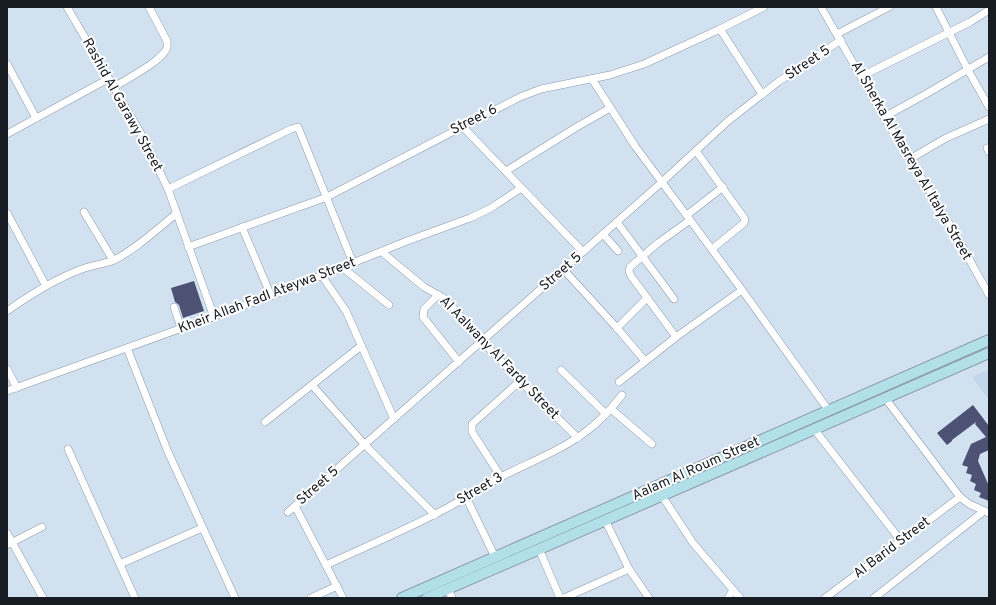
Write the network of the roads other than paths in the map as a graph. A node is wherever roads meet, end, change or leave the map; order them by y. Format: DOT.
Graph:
graph roads {
  1 [pos="67,7"];
  2 [pos="149,7"];
  3 [pos="764,7"];
  4 [pos="820,7"];
  5 [pos="889,7"];
  6 [pos="936,7"];
  7 [pos="989,10"];
  8 [pos="720,29"];
  9 [pos="949,32"];
  10 [pos="839,37"];
  11 [pos="989,57"];
  12 [pos="7,64"];
  13 [pos="968,70"];
  14 [pos="862,76"];
  15 [pos="108,79"];
  16 [pos="592,79"];
  17 [pos="114,87"];
  18 [pos="762,94"];
  19 [pos="989,107"];
  20 [pos="610,108"];
  21 [pos="884,117"];
  22 [pos="36,118"];
  23 [pos="989,119"];
  24 [pos="462,126"];
  25 [pos="7,134"];
  26 [pos="696,151"];
  27 [pos="910,159"];
  28 [pos="506,171"];
  29 [pos="662,182"];
  30 [pos="724,187"];
  31 [pos="521,188"];
  32 [pos="168,190"];
  33 [pos="327,197"];
  34 [pos="84,212"];
  35 [pos="7,213"];
  36 [pos="176,214"];
  37 [pos="688,217"];
  38 [pos="617,222"];
  39 [pos="242,227"];
  40 [pos="603,234"];
  41 [pos="188,247"];
  42 [pos="712,248"];
  43 [pos="618,251"];
  44 [pos="382,252"];
  45 [pos="583,252"];
  46 [pos="642,256"];
  47 [pos="113,260"];
  48 [pos="353,263"];
  49 [pos="343,268"];
  50 [pos="564,269"];
  51 [pos="322,276"];
  52 [pos="46,286"];
  53 [pos="742,290"];
  54 [pos="438,295"];
  55 [pos="989,295"];
  56 [pos="271,296"];
  57 [pos="647,298"];
  58 [pos="674,299"];
  59 [pos="389,305"];
  60 [pos="174,307"];
  61 [pos="7,311"];
  62 [pos="214,316"];
  63 [pos="181,328"];
  64 [pos="617,328"];
  65 [pos="676,337"];
  66 [pos="989,340"];
  67 [pos="482,341"];
  68 [pos="361,346"];
  69 [pos="127,348"];
  70 [pos="989,353"];
  71 [pos="645,361"];
  72 [pos="459,362"];
  73 [pos="7,369"];
  74 [pos="561,370"];
  75 [pos="520,382"];
  76 [pos="619,382"];
  77 [pos="312,385"];
  78 [pos="17,388"];
  79 [pos="7,391"];
  80 [pos="622,396"];
  81 [pos="885,398"];
  82 [pos="830,411"];
  83 [pos="609,412"];
  84 [pos="394,419"];
  85 [pos="265,422"];
  86 [pos="814,429"];
  87 [pos="578,438"];
  88 [pos="652,444"];
  89 [pos="365,445"];
  90 [pos="68,449"];
  91 [pos="501,477"];
  92 [pos="662,496"];
  93 [pos="466,497"];
  94 [pos="960,497"];
  95 [pos="295,506"];
  96 [pos="987,511"];
  97 [pos="288,512"];
  98 [pos="594,514"];
  99 [pos="434,515"];
  100 [pos="601,522"];
  101 [pos="42,527"];
  102 [pos="202,528"];
  103 [pos="7,533"];
  104 [pos="901,541"];
  105 [pos="9,543"];
  106 [pos="539,549"];
  107 [pos="495,557"];
  108 [pos="120,564"];
  109 [pos="326,565"];
  110 [pos="629,569"];
  111 [pos="337,586"];
  112 [pos="733,590"];
  113 [pos="450,594"];
  114 [pos="43,598"];
  115 [pos="135,598"];
  116 [pos="235,598"];
  117 [pos="311,598"];
  118 [pos="343,598"];
  119 [pos="402,598"];
  120 [pos="427,598"];
  121 [pos="560,598"];
  122 [pos="564,598"];
  123 [pos="648,598"];
  124 [pos="728,598"];
  125 [pos="740,598"];
  126 [pos="825,598"];
  127 [pos="874,598"];
  1 -- 15 [label="street, Rashid Al Garawy Street"];
  2 -- 17 [label="street"];
  3 -- 8 [label="street, Street 6"];
  4 -- 10 [label="street, Al Sherka Al Masreya Al Italya Street"];
  5 -- 10 [label="street, Street 5"];
  6 -- 9 [label="street"];
  7 -- 9 [label="street"];
  8 -- 16 [label="street, Street 6"];
  8 -- 18 [label="street"];
  9 -- 13 [label="street"];
  9 -- 14 [label="street"];
  10 -- 14 [label="street, Al Sherka Al Masreya Al Italya Street"];
  10 -- 18 [label="street, Street 5"];
  11 -- 13 [label="street"];
  12 -- 22 [label="street"];
  13 -- 19 [label="street"];
  13 -- 21 [label="street"];
  14 -- 21 [label="street, Al Sherka Al Masreya Al Italya Street"];
  15 -- 17 [label="street, Rashid Al Garawy Street"];
  15 -- 22 [label="street"];
  16 -- 20 [label="street"];
  16 -- 24 [label="street, Street 6"];
  17 -- 32 [label="street, Rashid Al Garawy Street"];
  18 -- 26 [label="street, Street 5"];
  20 -- 28 [label="street"];
  20 -- 29 [label="street"];
  21 -- 27 [label="street, Al Sherka Al Masreya Al Italya Street"];
  22 -- 25 [label="street"];
  23 -- 27 [label="street"];
  24 -- 28 [label="street"];
  24 -- 33 [label="street, Street 6"];
  26 -- 29 [label="street, Street 5"];
  26 -- 30 [label="street"];
  27 -- 55 [label="street, Al Sherka Al Masreya Al Italya Street"];
  28 -- 31 [label="street"];
  29 -- 37 [label="street"];
  29 -- 38 [label="street, Street 5"];
  30 -- 37 [label="street"];
  30 -- 42 [label="street"];
  31 -- 44 [label="street, Kheir Allah Fadl Ateywa Street"];
  31 -- 45 [label="street"];
  32 -- 33 [label="street"];
  32 -- 36 [label="street, Rashid Al Garawy Street"];
  33 -- 39 [label="street, Street 6"];
  33 -- 48 [label="street"];
  34 -- 47 [label="street"];
  35 -- 52 [label="street"];
  36 -- 41 [label="street, Rashid Al Garawy Street"];
  36 -- 47 [label="street"];
  37 -- 42 [label="street"];
  37 -- 46 [label="street"];
  38 -- 40 [label="street, Street 5"];
  38 -- 46 [label="street"];
  39 -- 41 [label="street, Street 6"];
  39 -- 56 [label="street"];
  40 -- 43 [label="street"];
  40 -- 45 [label="street, Street 5"];
  41 -- 62 [label="street, Rashid Al Garawy Street"];
  42 -- 53 [label="street"];
  44 -- 48 [label="street, Kheir Allah Fadl Ateywa Street"];
  44 -- 54 [label="street, Al Aalwany Al Fardy Street"];
  45 -- 50 [label="street, Street 5"];
  46 -- 57 [label="street"];
  46 -- 58 [label="street"];
  47 -- 52 [label="street"];
  48 -- 49 [label="street, Kheir Allah Fadl Ateywa Street"];
  49 -- 51 [label="street, Kheir Allah Fadl Ateywa Street"];
  49 -- 59 [label="street"];
  50 -- 64 [label="street"];
  50 -- 67 [label="street, Street 5"];
  51 -- 56 [label="street, Kheir Allah Fadl Ateywa Street"];
  51 -- 68 [label="street"];
  52 -- 61 [label="street"];
  53 -- 65 [label="street"];
  53 -- 82 [label="street"];
  54 -- 67 [label="street, Al Aalwany Al Fardy Street"];
  54 -- 72 [label="street"];
  56 -- 62 [label="street, Kheir Allah Fadl Ateywa Street"];
  57 -- 64 [label="street"];
  57 -- 65 [label="street"];
  60 -- 63 [label="street"];
  62 -- 63 [label="street, Kheir Allah Fadl Ateywa Street"];
  63 -- 69 [label="street, Kheir Allah Fadl Ateywa Street"];
  64 -- 71 [label="street"];
  65 -- 71 [label="street"];
  66 -- 82 [label="street, Aalam Al Roum Street"];
  67 -- 72 [label="street, Street 5"];
  67 -- 75 [label="street, Al Aalwany Al Fardy Street"];
  68 -- 77 [label="street"];
  68 -- 84 [label="street"];
  69 -- 78 [label="street, Kheir Allah Fadl Ateywa Street"];
  69 -- 102 [label="street"];
  70 -- 81 [label="street, Aalam Al Roum Street"];
  71 -- 76 [label="street"];
  72 -- 84 [label="street, Street 5"];
  73 -- 78 [label="street"];
  74 -- 83 [label="street"];
  75 -- 87 [label="street, Al Aalwany Al Fardy Street"];
  75 -- 91 [label="street"];
  77 -- 85 [label="street"];
  77 -- 89 [label="street"];
  78 -- 79 [label="street, Kheir Allah Fadl Ateywa Street"];
  80 -- 83 [label="street, Street 3"];
  81 -- 86 [label="street, Aalam Al Roum Street"];
  81 -- 94 [label="street"];
  82 -- 98 [label="street, Aalam Al Roum Street"];
  83 -- 87 [label="street, Street 3"];
  83 -- 88 [label="street"];
  84 -- 89 [label="street, Street 5"];
  86 -- 92 [label="street, Aalam Al Roum Street"];
  86 -- 104 [label="street"];
  87 -- 91 [label="street, Street 3"];
  89 -- 95 [label="street, Street 5"];
  89 -- 99 [label="street"];
  90 -- 108 [label="street"];
  91 -- 93 [label="street, Street 3"];
  92 -- 100 [label="street, Aalam Al Roum Street"];
  92 -- 112 [label="street"];
  93 -- 99 [label="street, Street 3"];
  93 -- 107 [label="street"];
  94 -- 96 [label="street"];
  94 -- 104 [label="street, Al Barid Street"];
  95 -- 97 [label="street, Street 5"];
  95 -- 109 [label="street"];
  96 -- 127 [label="street"];
  98 -- 100 [label="street"];
  98 -- 107 [label="street, Aalam Al Roum Street"];
  99 -- 109 [label="street, Street 3"];
  100 -- 106 [label="street, Aalam Al Roum Street"];
  100 -- 110 [label="street"];
  101 -- 105 [label="street"];
  102 -- 108 [label="street"];
  102 -- 116 [label="street"];
  103 -- 105 [label="street"];
  104 -- 126 [label="street, Al Barid Street"];
  105 -- 114 [label="street"];
  106 -- 113 [label="street, Aalam Al Roum Street"];
  106 -- 121 [label="street"];
  107 -- 119 [label="street, Aalam Al Roum Street"];
  108 -- 115 [label="street"];
  109 -- 111 [label="street"];
  110 -- 122 [label="street"];
  110 -- 123 [label="street"];
  111 -- 117 [label="street"];
  111 -- 118 [label="street"];
  112 -- 124 [label="street"];
  112 -- 125 [label="street"];
  113 -- 120 [label="street, Aalam Al Roum Street"];
}
